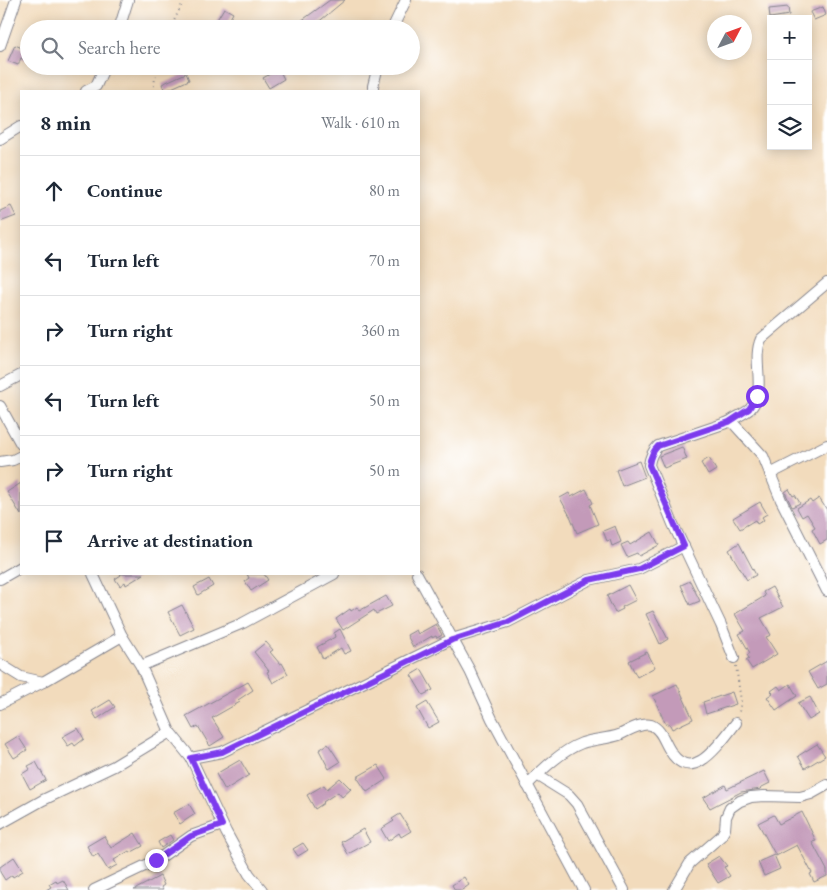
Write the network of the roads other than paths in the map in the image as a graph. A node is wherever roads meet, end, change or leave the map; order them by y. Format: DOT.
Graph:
graph roads {
  1 [pos="16,0"];
  2 [pos="128,0"];
  3 [pos="406,0"];
  4 [pos="121,20"];
  5 [pos="396,20"];
  6 [pos="0,46"];
  7 [pos="101,75"];
  8 [pos="375,75"];
  9 [pos="88,90"];
  10 [pos="373,90"];
  11 [pos="20,127"];
  12 [pos="0,138"];
  13 [pos="827,283"];
  14 [pos="20,376"];
  15 [pos="0,386"];
  16 [pos="0,406"];
  17 [pos="729,422"];
  18 [pos="20,442"];
  19 [pos="827,445"];
  20 [pos="20,456"];
  21 [pos="0,462"];
  22 [pos="770,474"];
  23 [pos="684,546"];
  24 [pos="20,568"];
  25 [pos="94,575"];
  26 [pos="332,575"];
  27 [pos="418,575"];
  28 [pos="0,579"];
  29 [pos="827,591"];
  30 [pos="122,636"];
  31 [pos="452,640"];
  32 [pos="734,658"];
  33 [pos="0,664"];
  34 [pos="141,666"];
  35 [pos="43,682"];
  36 [pos="0,704"];
  37 [pos="736,723"];
  38 [pos="170,732"];
  39 [pos="191,758"];
  40 [pos="537,775"];
  41 [pos="527,785"];
  42 [pos="827,786"];
  43 [pos="0,824"];
  44 [pos="222,825"];
  45 [pos="94,890"];
  46 [pos="262,890"];
  47 [pos="584,890"];
  48 [pos="624,890"];
  49 [pos="674,890"];
  1 -- 6 [label="street"];
  2 -- 4 [label="street"];
  3 -- 5 [label="street"];
  7 -- 9 [label="street"];
  8 -- 10 [label="street"];
  11 -- 12 [label="street"];
  13 -- 17 [label="street"];
  14 -- 15 [label="street"];
  16 -- 18 [label="street"];
  17 -- 22 [label="street"];
  17 -- 23 [label="street"];
  19 -- 22 [label="street"];
  20 -- 21 [label="street"];
  22 -- 29 [label="street"];
  23 -- 31 [label="street"];
  23 -- 32 [label="street"];
  24 -- 28 [label="street"];
  25 -- 30 [label="street"];
  26 -- 34 [label="street"];
  27 -- 31 [label="street"];
  30 -- 34 [label="street"];
  30 -- 35 [label="street"];
  31 -- 39 [label="street"];
  31 -- 41 [label="street"];
  33 -- 35 [label="street"];
  34 -- 38 [label="street"];
  35 -- 36 [label="street"];
  37 -- 40 [label="street"];
  38 -- 39 [label="street"];
  38 -- 43 [label="street"];
  39 -- 44 [label="street"];
  40 -- 41 [label="street"];
  40 -- 48 [label="street"];
  41 -- 47 [label="street"];
  42 -- 49 [label="street"];
  44 -- 45 [label="street"];
  44 -- 46 [label="street"];
}
